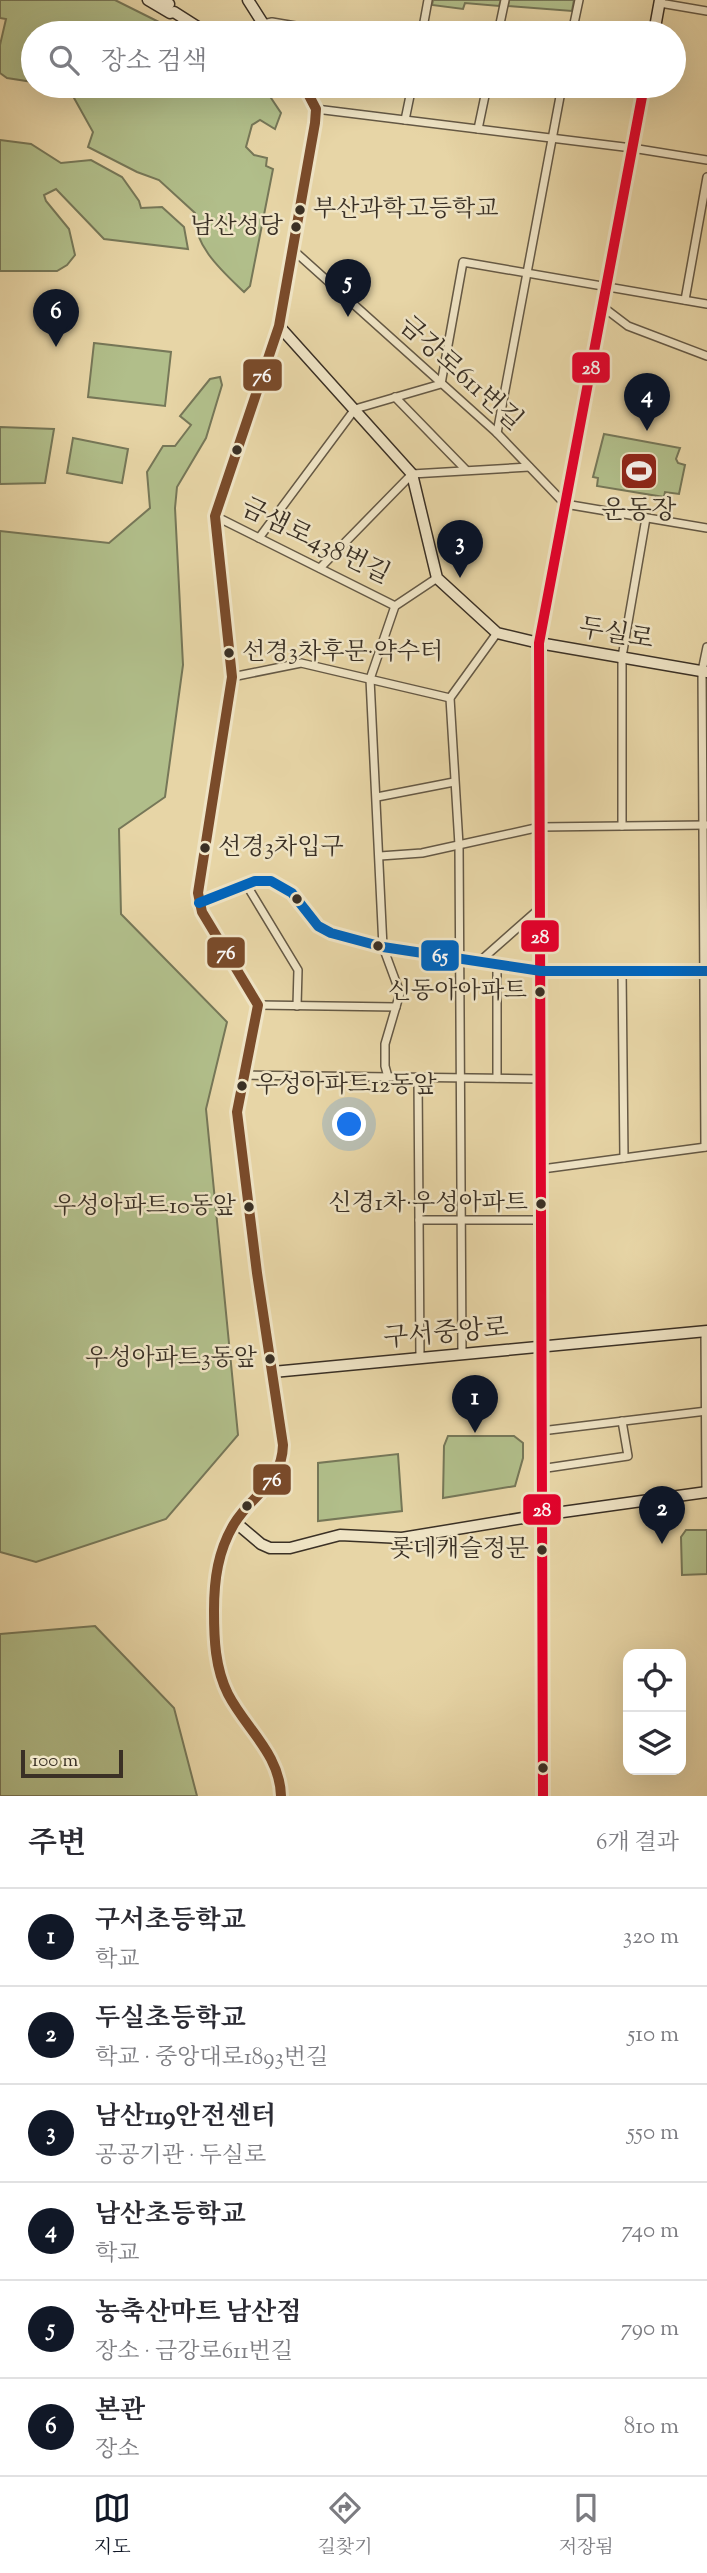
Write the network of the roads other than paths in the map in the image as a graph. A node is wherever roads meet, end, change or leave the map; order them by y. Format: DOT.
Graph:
graph roads {
  1 [pos="148,0"];
  2 [pos="248,0"];
  3 [pos="428,0"];
  4 [pos="505,0"];
  5 [pos="579,0"];
  6 [pos="660,1"];
  7 [pos="166,4"];
  8 [pos="707,11"];
  9 [pos="190,21"];
  10 [pos="261,21"];
  11 [pos="424,21"];
  12 [pos="501,21"];
  13 [pos="575,21"];
  14 [pos="656,21"];
  15 [pos="310,98"];
  16 [pos="410,98"];
  17 [pos="485,98"];
  18 [pos="560,98"];
  19 [pos="642,98"];
  20 [pos="316,109"];
  21 [pos="405,120"];
  22 [pos="478,129"];
  23 [pos="552,138"];
  24 [pos="632,148"];
  25 [pos="707,160"];
  26 [pos="707,177"];
  27 [pos="698,230"];
  28 [pos="707,232"];
  29 [pos="292,249"];
  30 [pos="526,273"];
  31 [pos="607,287"];
  32 [pos="685,299"];
  33 [pos="707,304"];
  34 [pos="603,307"];
  35 [pos="279,326"];
  36 [pos="707,356"];
  37 [pos="441,384"];
  38 [pos="396,397"];
  39 [pos="355,408"];
  40 [pos="497,433"];
  41 [pos="529,467"];
  42 [pos="466,471"];
  43 [pos="412,474"];
  44 [pos="565,505"];
  45 [pos="215,516"];
  46 [pos="646,518"];
  47 [pos="707,528"];
  48 [pos="259,538"];
  49 [pos="320,568"];
  50 [pos="438,578"];
  51 [pos="395,606"];
  52 [pos="497,633"];
  53 [pos="538,643"];
  54 [pos="707,647"];
  55 [pos="622,657"];
  56 [pos="705,672"];
  57 [pos="232,677"];
  58 [pos="370,679"];
  59 [pos="450,698"];
  60 [pos="454,782"];
  61 [pos="377,797"];
  62 [pos="705,825"];
  63 [pos="622,826"];
  64 [pos="540,827"];
  65 [pos="459,845"];
  66 [pos="380,856"];
  67 [pos="246,884"];
  68 [pos="199,903"];
  69 [pos="540,908"];
  70 [pos="383,947"];
  71 [pos="458,958"];
  72 [pos="480,961"];
  73 [pos="497,964"];
  74 [pos="541,971"];
  75 [pos="622,971"];
  76 [pos="706,971"];
  77 [pos="258,1005"];
  78 [pos="297,1006"];
  79 [pos="396,1007"];
  80 [pos="243,1075"];
  81 [pos="388,1077"];
  82 [pos="418,1077"];
  83 [pos="460,1078"];
  84 [pos="498,1079"];
  85 [pos="541,1079"];
  86 [pos="706,1147"];
  87 [pos="624,1158"];
  88 [pos="542,1169"];
  89 [pos="419,1220"];
  90 [pos="462,1220"];
  91 [pos="542,1220"];
  92 [pos="706,1331"];
  93 [pos="541,1346"];
  94 [pos="462,1354"];
  95 [pos="420,1358"];
  96 [pos="273,1372"];
  97 [pos="706,1411"];
  98 [pos="622,1421"];
  99 [pos="541,1431"];
  100 [pos="540,1469"];
  101 [pos="706,1492"];
  102 [pos="541,1515"];
  103 [pos="235,1522"];
  104 [pos="281,1796"];
  105 [pos="543,1796"];
  1 -- 7 [label="street"];
  2 -- 10 [label="street"];
  3 -- 11 [label="street"];
  4 -- 12 [label="street"];
  5 -- 13 [label="street"];
  6 -- 8 [label="street"];
  6 -- 14 [label="street"];
  7 -- 9 [label="street"];
  15 -- 20 [label="street"];
  16 -- 21 [label="street"];
  17 -- 22 [label="street"];
  18 -- 23 [label="street"];
  19 -- 24 [label="street"];
  20 -- 21 [label="street"];
  20 -- 29 [label="street"];
  21 -- 22 [label="street"];
  22 -- 23 [label="street"];
  23 -- 24 [label="street"];
  23 -- 30 [label="street"];
  24 -- 25 [label="street"];
  24 -- 31 [label="street"];
  26 -- 27 [label="street"];
  27 -- 28 [label="street"];
  27 -- 32 [label="street"];
  29 -- 35 [label="street"];
  29 -- 37 [label="street, 금강로611번길"];
  30 -- 31 [label="street"];
  30 -- 37 [label="street"];
  30 -- 40 [label="street"];
  31 -- 32 [label="street"];
  31 -- 34 [label="street"];
  32 -- 33 [label="street"];
  34 -- 36 [label="street"];
  34 -- 44 [label="street"];
  35 -- 39 [label="street"];
  35 -- 45 [label="street"];
  37 -- 38 [label="street"];
  37 -- 40 [label="street, 금강로611번길"];
  38 -- 39 [label="street"];
  38 -- 42 [label="street"];
  39 -- 43 [label="street"];
  39 -- 48 [label="street"];
  40 -- 41 [label="street, 금강로611번길"];
  41 -- 42 [label="street"];
  41 -- 44 [label="street, 금강로611번길"];
  42 -- 43 [label="street"];
  43 -- 49 [label="street"];
  43 -- 50 [label="street"];
  44 -- 46 [label="street"];
  44 -- 53 [label="street"];
  45 -- 48 [label="street, 금샘로438번길"];
  45 -- 57 [label="street"];
  46 -- 47 [label="street"];
  46 -- 55 [label="street"];
  48 -- 49 [label="street, 금샘로438번길"];
  49 -- 51 [label="street, 금샘로438번길"];
  50 -- 51 [label="street"];
  50 -- 52 [label="street, 두실로"];
  51 -- 58 [label="street"];
  52 -- 53 [label="street, 두실로"];
  52 -- 59 [label="street"];
  53 -- 55 [label="street, 두실로"];
  53 -- 64 [label="street"];
  54 -- 56 [label="street"];
  55 -- 56 [label="street, 두실로"];
  55 -- 63 [label="street"];
  56 -- 62 [label="street"];
  57 -- 58 [label="street"];
  57 -- 68 [label="street"];
  58 -- 59 [label="street"];
  58 -- 61 [label="street"];
  59 -- 60 [label="street"];
  60 -- 61 [label="street"];
  60 -- 65 [label="street"];
  61 -- 66 [label="street"];
  62 -- 63 [label="street"];
  62 -- 76 [label="street"];
  63 -- 64 [label="street"];
  64 -- 65 [label="street"];
  64 -- 69 [label="street"];
  65 -- 66 [label="street"];
  65 -- 71 [label="street"];
  66 -- 70 [label="street"];
  67 -- 68 [label="street"];
  67 -- 70 [label="street"];
  67 -- 78 [label="street"];
  68 -- 77 [label="street"];
  69 -- 72 [label="street"];
  69 -- 74 [label="street"];
  70 -- 71 [label="street"];
  70 -- 79 [label="street"];
  71 -- 72 [label="street"];
  71 -- 83 [label="street"];
  72 -- 73 [label="street"];
  73 -- 74 [label="street"];
  73 -- 84 [label="street"];
  74 -- 75 [label="street"];
  74 -- 85 [label="street"];
  75 -- 76 [label="street"];
  75 -- 87 [label="street"];
  76 -- 86 [label="street"];
  77 -- 78 [label="street"];
  77 -- 80 [label="street"];
  78 -- 79 [label="street"];
  79 -- 81 [label="street"];
  80 -- 81 [label="street"];
  80 -- 96 [label="street"];
  81 -- 82 [label="street"];
  82 -- 83 [label="street"];
  82 -- 89 [label="street"];
  83 -- 84 [label="street"];
  83 -- 90 [label="street"];
  84 -- 85 [label="street"];
  85 -- 88 [label="street"];
  86 -- 87 [label="street"];
  87 -- 88 [label="street"];
  88 -- 91 [label="street"];
  89 -- 90 [label="street"];
  89 -- 95 [label="street"];
  90 -- 91 [label="street"];
  90 -- 94 [label="street"];
  91 -- 93 [label="street"];
  92 -- 93 [label="street, 구서중앙로"];
  92 -- 97 [label="street"];
  93 -- 94 [label="street, 구서중앙로"];
  93 -- 99 [label="street"];
  94 -- 95 [label="street, 구서중앙로"];
  95 -- 96 [label="street, 구서중앙로"];
  96 -- 103 [label="street"];
  97 -- 98 [label="street"];
  97 -- 101 [label="street"];
  98 -- 99 [label="street"];
  98 -- 100 [label="street"];
  99 -- 100 [label="street"];
  100 -- 102 [label="street"];
  101 -- 102 [label="street"];
  102 -- 103 [label="street"];
  102 -- 105 [label="street"];
  103 -- 104 [label="street"];
}
